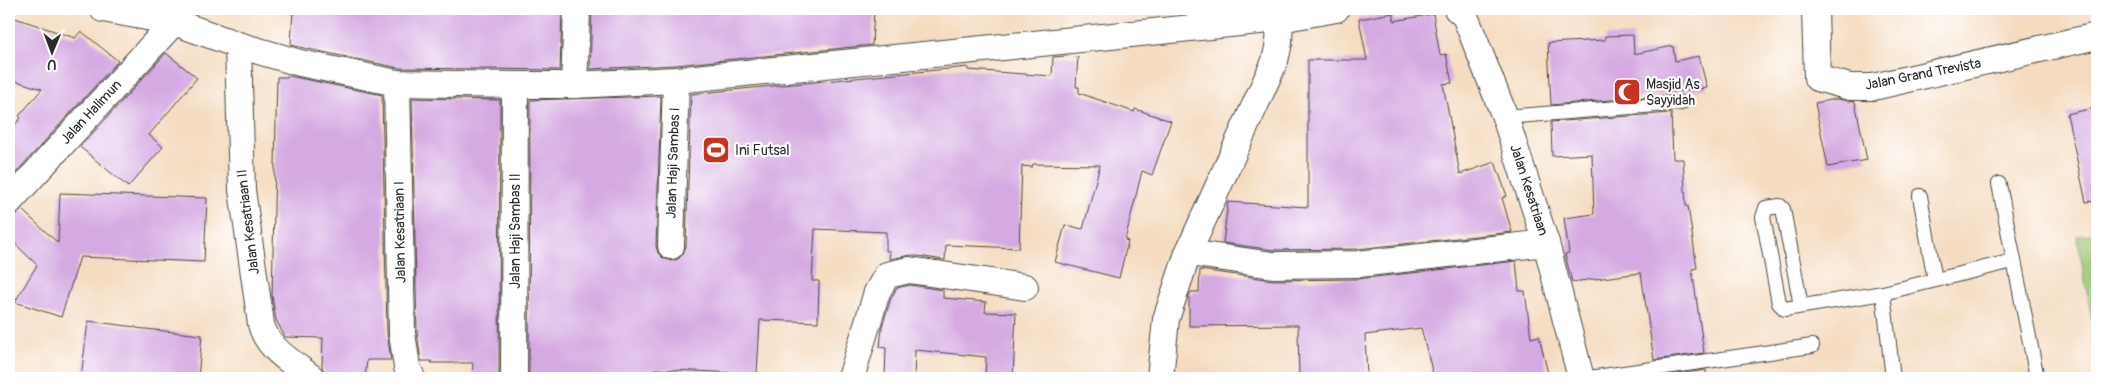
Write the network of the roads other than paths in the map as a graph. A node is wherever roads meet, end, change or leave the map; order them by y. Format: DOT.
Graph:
graph roads {
  1 [pos="103,9"];
  2 [pos="577,9"];
  3 [pos="1457,9"];
  4 [pos="1815,9"];
  5 [pos="1326,10"];
  6 [pos="1280,19"];
  7 [pos="174,22"];
  8 [pos="2097,36"];
  9 [pos="238,45"];
  10 [pos="676,80"];
  11 [pos="397,84"];
  12 [pos="515,84"];
  13 [pos="574,84"];
  14 [pos="1681,103"];
  15 [pos="1506,117"];
  16 [pos="1999,184"];
  17 [pos="1920,196"];
  18 [pos="9,202"];
  19 [pos="1546,244"];
  20 [pos="671,246"];
  21 [pos="1188,253"];
  22 [pos="2013,261"];
  23 [pos="1936,280"];
  24 [pos="1025,287"];
  25 [pos="1883,293"];
  26 [pos="1801,306"];
  27 [pos="1812,346"];
  28 [pos="311,377"];
  29 [pos="412,378"];
  30 [pos="514,378"];
  31 [pos="852,378"];
  32 [pos="1160,378"];
  33 [pos="1581,378"];
  34 [pos="1589,378"];
  35 [pos="1893,378"];
  36 [pos="2037,378"];
  1 -- 7 [label="street"];
  2 -- 13 [label="street"];
  3 -- 15 [label="street, Jalan Kesatriaan"];
  4 -- 8 [label="street, Jalan Grand Trevista"];
  5 -- 6 [label="street"];
  6 -- 10 [label="street"];
  6 -- 21 [label="street"];
  7 -- 9 [label="street"];
  7 -- 18 [label="street, Jalan Halimun"];
  9 -- 11 [label="street"];
  9 -- 28 [label="street, Jalan Kesatriaan II"];
  10 -- 13 [label="street"];
  10 -- 20 [label="street, Jalan Haji Sambas I"];
  11 -- 12 [label="street"];
  11 -- 29 [label="street, Jalan Kesatriaan I"];
  12 -- 13 [label="street"];
  12 -- 30 [label="street, Jalan Haji Sambas II"];
  14 -- 15 [label="lane"];
  15 -- 19 [label="street, Jalan Kesatriaan"];
  16 -- 22 [label="lane"];
  17 -- 23 [label="lane"];
  19 -- 21 [label="street"];
  19 -- 33 [label="street, Jalan Kesatriaan"];
  21 -- 32 [label="street"];
  22 -- 23 [label="lane"];
  22 -- 36 [label="lane"];
  23 -- 25 [label="lane"];
  24 -- 31 [label="street"];
  25 -- 26 [label="lane"];
  25 -- 35 [label="lane"];
  26 -- 26 [label="lane"];
  27 -- 34 [label="lane"];
}
